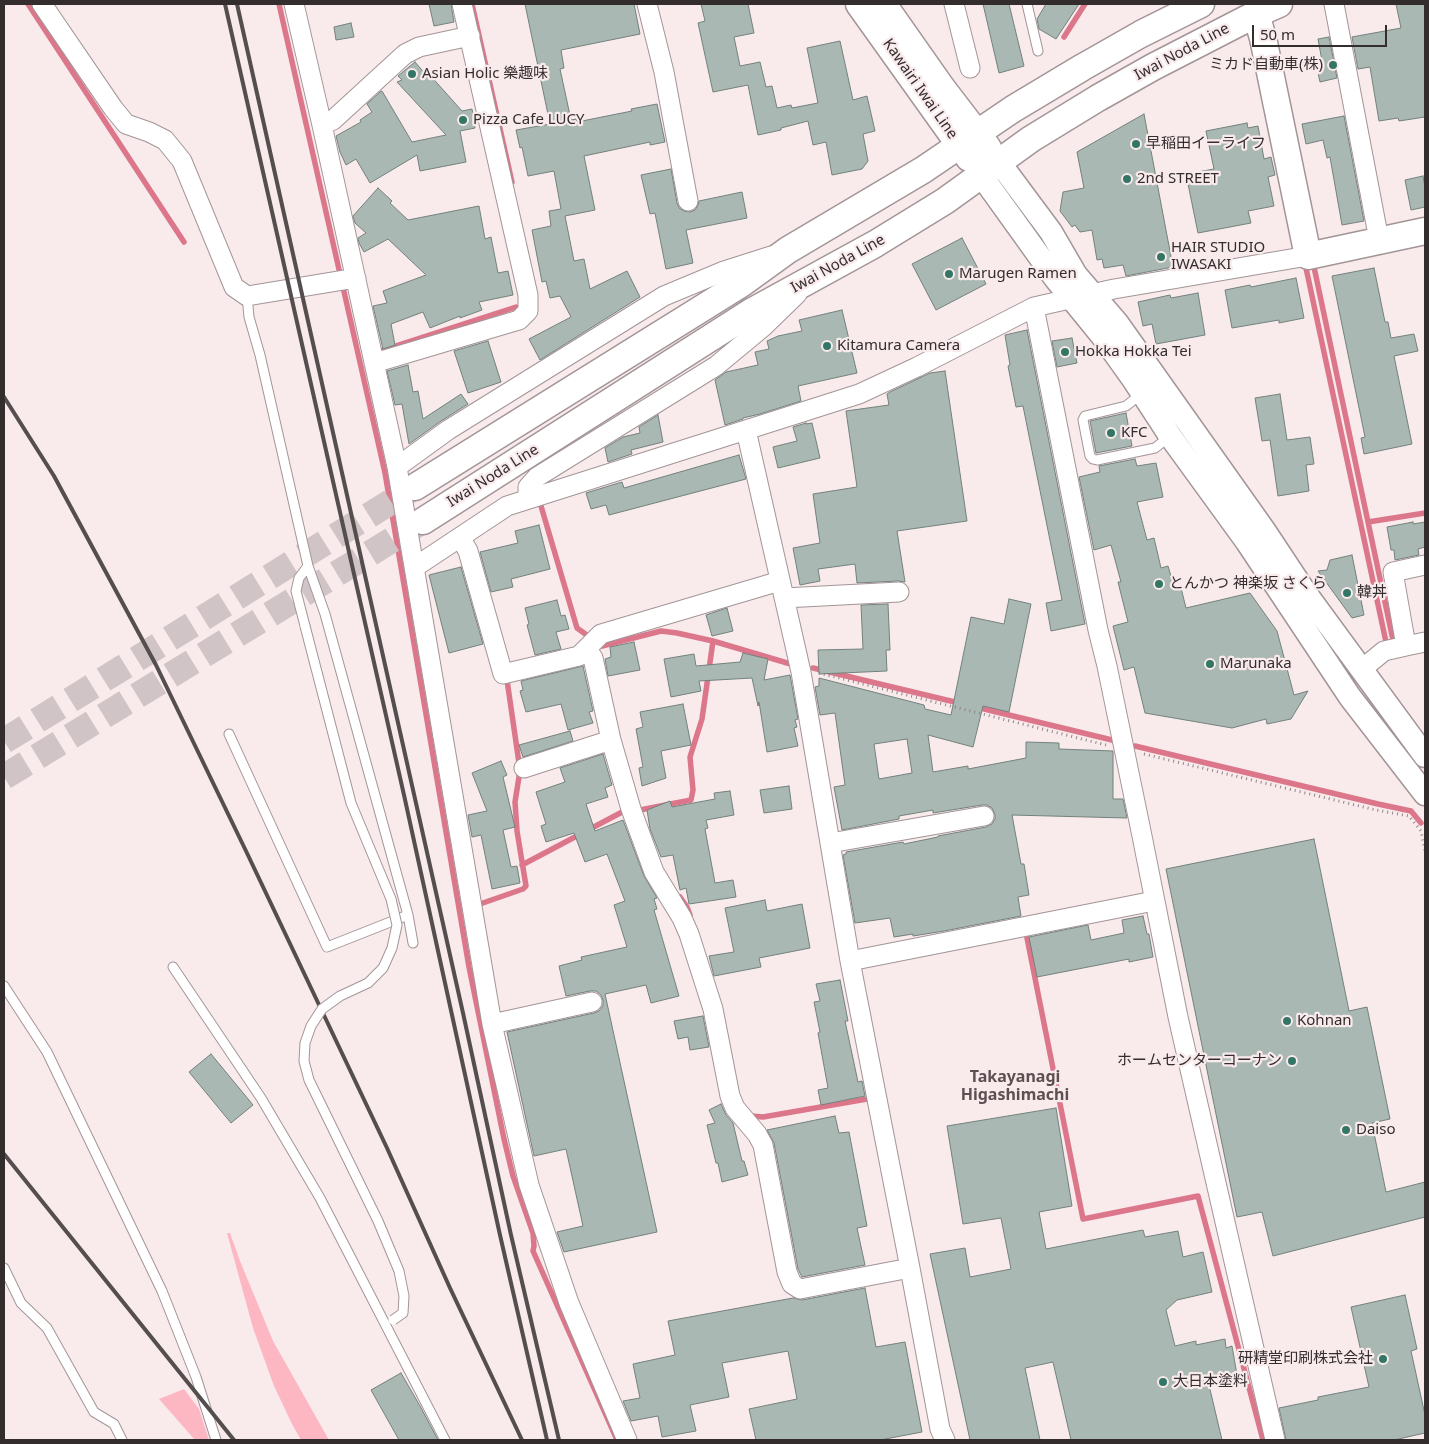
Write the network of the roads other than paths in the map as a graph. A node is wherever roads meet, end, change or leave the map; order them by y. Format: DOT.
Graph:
graph roads {
  1 [pos="42,4"];
  2 [pos="294,4"];
  3 [pos="462,4"];
  4 [pos="647,4"];
  5 [pos="859,4"];
  6 [pos="883,4"];
  7 [pos="954,4"];
  8 [pos="1028,4"];
  9 [pos="1201,4"];
  10 [pos="1334,4"];
  11 [pos="1267,9"];
  12 [pos="470,36"];
  13 [pos="1038,51"];
  14 [pos="970,68"];
  15 [pos="322,125"];
  16 [pos="968,139"];
  17 [pos="990,169"];
  18 [pos="688,201"];
  19 [pos="1425,231"];
  20 [pos="1380,240"];
  21 [pos="788,250"];
  22 [pos="1308,256"];
  23 [pos="814,278"];
  24 [pos="347,280"];
  25 [pos="247,296"];
  26 [pos="1082,296"];
  27 [pos="1034,306"];
  28 [pos="374,363"];
  29 [pos="1142,393"];
  30 [pos="746,430"];
  31 [pos="1170,436"];
  32 [pos="397,466"];
  33 [pos="415,487"];
  34 [pos="528,499"];
  35 [pos="422,521"];
  36 [pos="1256,536"];
  37 [pos="460,537"];
  38 [pos="308,566"];
  39 [pos="1425,566"];
  40 [pos="415,567"];
  41 [pos="782,589"];
  42 [pos="899,592"];
  43 [pos="1307,595"];
  44 [pos="1425,642"];
  45 [pos="1406,646"];
  46 [pos="591,648"];
  47 [pos="1362,669"];
  48 [pos="1350,697"];
  49 [pos="229,734"];
  50 [pos="611,740"];
  51 [pos="1425,756"];
  52 [pos="524,768"];
  53 [pos="1425,794"];
  54 [pos="984,816"];
  55 [pos="830,842"];
  56 [pos="1154,902"];
  57 [pos="408,915"];
  58 [pos="413,943"];
  59 [pos="850,961"];
  60 [pos="173,967"];
  61 [pos="4,986"];
  62 [pos="592,1002"];
  63 [pos="492,1024"];
  64 [pos="4,1268"];
  65 [pos="910,1268"];
  66 [pos="389,1322"];
  67 [pos="122,1440"];
  68 [pos="216,1440"];
  69 [pos="445,1440"];
  70 [pos="627,1440"];
  71 [pos="945,1440"];
  72 [pos="1275,1440"];
  1 -- 25 [label="street"];
  2 -- 15 [label="street"];
  3 -- 12 [label="street"];
  4 -- 18 [label="street"];
  5 -- 16 [label="main road, Kawairi Iwai Line"];
  6 -- 16 [label="main road, Kawairi Iwai Line"];
  7 -- 14 [label="street"];
  8 -- 13 [label="lane"];
  9 -- 16 [label="main road"];
  10 -- 20 [label="street"];
  11 -- 17 [label="main road, Iwai Noda Line"];
  11 -- 22 [label="main road, Iwai Noda Line"];
  12 -- 15 [label="street"];
  12 -- 28 [label="street"];
  15 -- 24 [label="street"];
  16 -- 17 [label="main road, Kawairi Iwai Line"];
  16 -- 21 [label="main road"];
  17 -- 23 [label="main road, Iwai Noda Line"];
  17 -- 26 [label="street"];
  19 -- 20 [label="main road"];
  20 -- 22 [label="main road"];
  21 -- 32 [label="street"];
  21 -- 33 [label="main road"];
  22 -- 26 [label="street"];
  23 -- 34 [label="street"];
  23 -- 35 [label="main road, Iwai Noda Line"];
  24 -- 25 [label="street"];
  24 -- 28 [label="street"];
  25 -- 38 [label="lane"];
  26 -- 27 [label="street"];
  26 -- 29 [label="street"];
  26 -- 36 [label="street"];
  27 -- 30 [label="street"];
  27 -- 56 [label="street"];
  28 -- 32 [label="street"];
  29 -- 31 [label="street"];
  29 -- 31 [label="lane"];
  30 -- 34 [label="street"];
  30 -- 41 [label="street"];
  31 -- 36 [label="street"];
  32 -- 40 [label="street"];
  34 -- 37 [label="street"];
  36 -- 43 [label="street"];
  36 -- 48 [label="street"];
  37 -- 40 [label="street"];
  37 -- 46 [label="street"];
  38 -- 57 [label="lane"];
  38 -- 66 [label="lane, bridge"];
  39 -- 45 [label="street"];
  40 -- 63 [label="street"];
  41 -- 42 [label="street"];
  41 -- 46 [label="street"];
  41 -- 55 [label="street"];
  43 -- 47 [label="street"];
  43 -- 48 [label="street"];
  44 -- 45 [label="street"];
  45 -- 47 [label="street"];
  46 -- 50 [label="street"];
  47 -- 51 [label="street"];
  48 -- 53 [label="street"];
  49 -- 57 [label="lane"];
  50 -- 52 [label="street"];
  50 -- 65 [label="street"];
  54 -- 55 [label="street"];
  55 -- 59 [label="street"];
  56 -- 59 [label="street"];
  56 -- 72 [label="street"];
  57 -- 58 [label="lane"];
  59 -- 65 [label="street"];
  60 -- 66 [label="lane"];
  61 -- 68 [label="lane"];
  62 -- 63 [label="street"];
  63 -- 70 [label="street"];
  64 -- 67 [label="lane"];
  65 -- 71 [label="street"];
  66 -- 69 [label="lane"];
}
